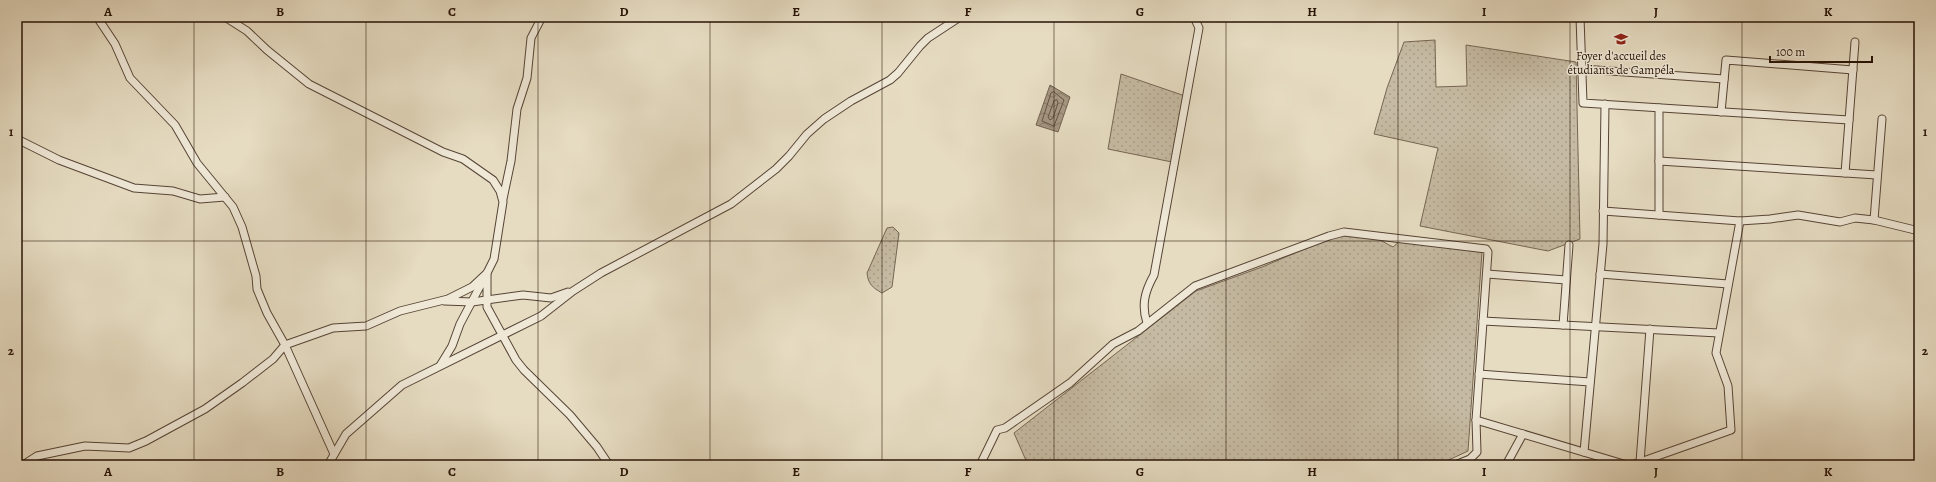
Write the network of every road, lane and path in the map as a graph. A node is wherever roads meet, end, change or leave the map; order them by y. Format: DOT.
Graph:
graph roads {
  1 [pos="97,17"];
  2 [pos="225,17"];
  3 [pos="542,17"];
  4 [pos="960,17"];
  5 [pos="1194,17"];
  6 [pos="1580,17"];
  7 [pos="1855,42"];
  8 [pos="1582,69"];
  9 [pos="1853,70"];
  10 [pos="1724,79"];
  11 [pos="1605,104"];
  12 [pos="1659,108"];
  13 [pos="1721,112"];
  14 [pos="1882,119"];
  15 [pos="1849,120"];
  16 [pos="17,139"];
  17 [pos="1659,162"];
  18 [pos="1845,173"];
  19 [pos="1877,175"];
  20 [pos="225,197"];
  21 [pos="502,202"];
  22 [pos="1603,211"];
  23 [pos="1659,215"];
  24 [pos="1874,220"];
  25 [pos="1740,221"];
  26 [pos="1919,231"];
  27 [pos="1569,245"];
  28 [pos="487,273"];
  29 [pos="1486,274"];
  30 [pos="1600,274"];
  31 [pos="1566,280"];
  32 [pos="1728,284"];
  33 [pos="573,291"];
  34 [pos="436,301"];
  35 [pos="486,301"];
  36 [pos="472,302"];
  37 [pos="1483,321"];
  38 [pos="1147,323"];
  39 [pos="1563,325"];
  40 [pos="1595,326"];
  41 [pos="1650,329"];
  42 [pos="1719,333"];
  43 [pos="502,336"];
  44 [pos="284,345"];
  45 [pos="440,365"];
  46 [pos="1479,374"];
  47 [pos="1590,382"];
  48 [pos="1476,420"];
  49 [pos="1523,434"];
  50 [pos="1584,452"];
  51 [pos="334,454"];
  52 [pos="1640,462"];
  53 [pos="23,465"];
  54 [pos="328,465"];
  55 [pos="609,465"];
  56 [pos="980,465"];
  57 [pos="1455,465"];
  58 [pos="1506,465"];
  59 [pos="1627,465"];
  60 [pos="1632,465"];
  1 -- 20 [label="street"];
  2 -- 21 [label="street"];
  3 -- 21 [label="street"];
  4 -- 33 [label="street"];
  5 -- 38 [label="street"];
  6 -- 8 [label="street"];
  7 -- 9 [label="street"];
  8 -- 10 [label="street"];
  8 -- 11 [label="street"];
  9 -- 10 [label="street"];
  9 -- 15 [label="street"];
  10 -- 13 [label="street"];
  11 -- 12 [label="street"];
  11 -- 22 [label="street"];
  12 -- 13 [label="street"];
  12 -- 17 [label="street"];
  13 -- 15 [label="street"];
  14 -- 19 [label="street"];
  15 -- 18 [label="street"];
  16 -- 20 [label="street"];
  17 -- 18 [label="street"];
  17 -- 23 [label="street"];
  18 -- 19 [label="street"];
  19 -- 24 [label="street"];
  20 -- 44 [label="street"];
  21 -- 28 [label="street"];
  22 -- 23 [label="street"];
  22 -- 30 [label="street"];
  23 -- 25 [label="street"];
  24 -- 25 [label="street"];
  24 -- 26 [label="street"];
  25 -- 32 [label="street"];
  27 -- 31 [label="street"];
  28 -- 34 [label="street"];
  28 -- 35 [label="street"];
  28 -- 36 [label="street"];
  29 -- 31 [label="street"];
  29 -- 37 [label="street"];
  29 -- 38 [label="street"];
  30 -- 32 [label="street"];
  30 -- 40 [label="street"];
  31 -- 39 [label="street"];
  32 -- 42 [label="street"];
  33 -- 35 [label="street"];
  33 -- 43 [label="street"];
  34 -- 36 [label="street"];
  34 -- 44 [label="street"];
  35 -- 36 [label="street"];
  35 -- 43 [label="street"];
  36 -- 45 [label="street"];
  37 -- 39 [label="street"];
  37 -- 46 [label="street"];
  38 -- 56 [label="street"];
  39 -- 40 [label="street"];
  40 -- 41 [label="street"];
  40 -- 47 [label="street"];
  41 -- 42 [label="street"];
  41 -- 52 [label="street"];
  42 -- 52 [label="street"];
  43 -- 45 [label="street"];
  43 -- 55 [label="street"];
  44 -- 51 [label="street"];
  44 -- 53 [label="street"];
  45 -- 51 [label="street"];
  46 -- 47 [label="street"];
  46 -- 48 [label="street"];
  47 -- 50 [label="street"];
  48 -- 49 [label="street"];
  48 -- 57 [label="street"];
  49 -- 50 [label="street"];
  49 -- 58 [label="street"];
  50 -- 59 [label="street"];
  51 -- 54 [label="street"];
  52 -- 60 [label="street"];
}
